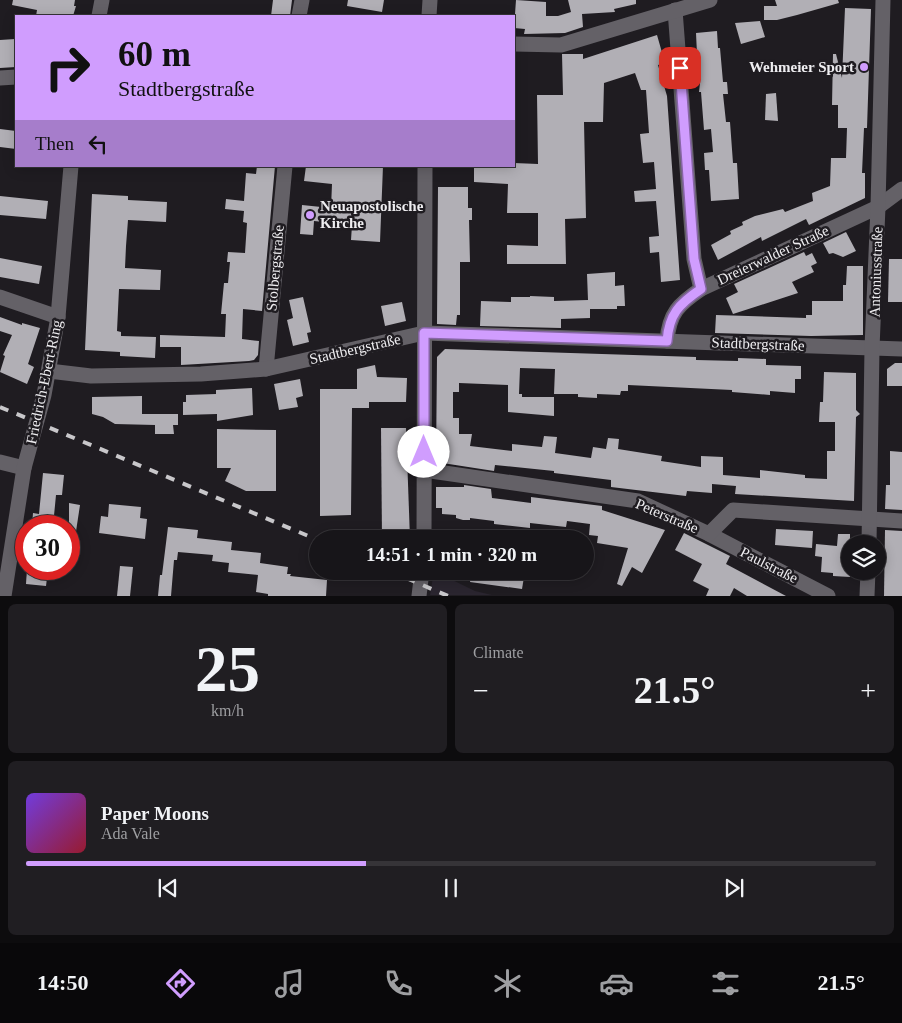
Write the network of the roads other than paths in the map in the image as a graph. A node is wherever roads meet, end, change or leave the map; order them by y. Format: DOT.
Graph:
graph roads {
  1 [pos="102,0"];
  2 [pos="302,0"];
  3 [pos="430,0"];
  4 [pos="710,0"];
  5 [pos="883,0"];
  6 [pos="676,10"];
  7 [pos="99,15"];
  8 [pos="299,15"];
  9 [pos="429,15"];
  10 [pos="515,44"];
  11 [pos="15,77"];
  12 [pos="0,78"];
  13 [pos="70,167"];
  14 [pos="285,167"];
  15 [pos="425,167"];
  16 [pos="902,189"];
  17 [pos="878,206"];
  18 [pos="701,289"];
  19 [pos="0,297"];
  20 [pos="58,317"];
  21 [pos="424,333"];
  22 [pos="667,341"];
  23 [pos="872,348"];
  24 [pos="902,349"];
  25 [pos="266,369"];
  26 [pos="49,371"];
  27 [pos="0,462"];
  28 [pos="24,468"];
  29 [pos="424,470"];
  30 [pos="870,518"];
  31 [pos="902,521"];
  32 [pos="424,530"];
  33 [pos="710,534"];
  34 [pos="869,535"];
  35 [pos="421,580"];
  36 [pos="868,580"];
  37 [pos="4,596"];
  38 [pos="419,596"];
  39 [pos="828,596"];
  40 [pos="867,596"];
  1 -- 7 [label="street"];
  2 -- 8 [label="street"];
  3 -- 9 [label="street"];
  4 -- 6 [label="street"];
  5 -- 17 [label="street, Antoniusstraße"];
  6 -- 10 [label="street"];
  6 -- 18 [label="street"];
  11 -- 12 [label="street"];
  13 -- 20 [label="street, Friedrich-Ebert-Ring"];
  14 -- 25 [label="street, Stolbergstraße"];
  15 -- 21 [label="street"];
  16 -- 17 [label="street, Dreierwalder Straße"];
  17 -- 18 [label="street, Dreierwalder Straße"];
  17 -- 23 [label="street, Antoniusstraße"];
  18 -- 22 [label="street, Dreierwalder Straße"];
  19 -- 20 [label="street"];
  20 -- 26 [label="street, Friedrich-Ebert-Ring"];
  21 -- 22 [label="street, Stadtbergstraße"];
  21 -- 25 [label="street, Stadtbergstraße"];
  21 -- 29 [label="street"];
  22 -- 23 [label="street, Stadtbergstraße"];
  23 -- 24 [label="street, Stadtbergstraße"];
  23 -- 30 [label="street, Antoniusstraße"];
  25 -- 26 [label="street, Stadtbergstraße"];
  26 -- 28 [label="street, Friedrich-Ebert-Ring"];
  27 -- 28 [label="street"];
  28 -- 37 [label="street, Friedrich-Ebert-Ring"];
  29 -- 32 [label="street"];
  29 -- 33 [label="street, Peterstraße"];
  30 -- 31 [label="street, Peterstraße"];
  30 -- 33 [label="street, Peterstraße"];
  30 -- 34 [label="street, Antoniusstraße"];
  33 -- 39 [label="street, Paulstraße"];
  35 -- 38 [label="street"];
  36 -- 40 [label="street"];
}
